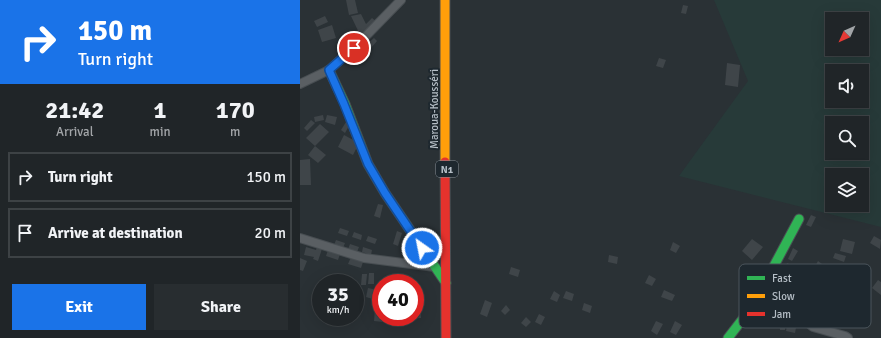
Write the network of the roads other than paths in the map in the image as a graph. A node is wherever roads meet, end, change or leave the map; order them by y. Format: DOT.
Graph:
graph roads {
  1 [pos="401,0"];
  2 [pos="445,0"];
  3 [pos="329,70"];
  4 [pos="300,84"];
  5 [pos="799,219"];
  6 [pos="300,238"];
  7 [pos="776,264"];
  8 [pos="435,267"];
  9 [pos="446,282"];
  10 [pos="739,324"];
  11 [pos="817,328"];
  12 [pos="446,338"];
  13 [pos="728,338"];
  14 [pos="848,338"];
  1 -- 3 [label="street"];
  2 -- 9 [label="main road, Maroua-Kousséri / N1"];
  3 -- 4 [label="street"];
  3 -- 8 [label="main road"];
  5 -- 7 [label="main road"];
  6 -- 8 [label="street"];
  8 -- 9 [label="main road"];
  9 -- 12 [label="main road, Maroua-Kousséri / N1"];
  10 -- 13 [label="main road"];
  11 -- 14 [label="street"];
}
